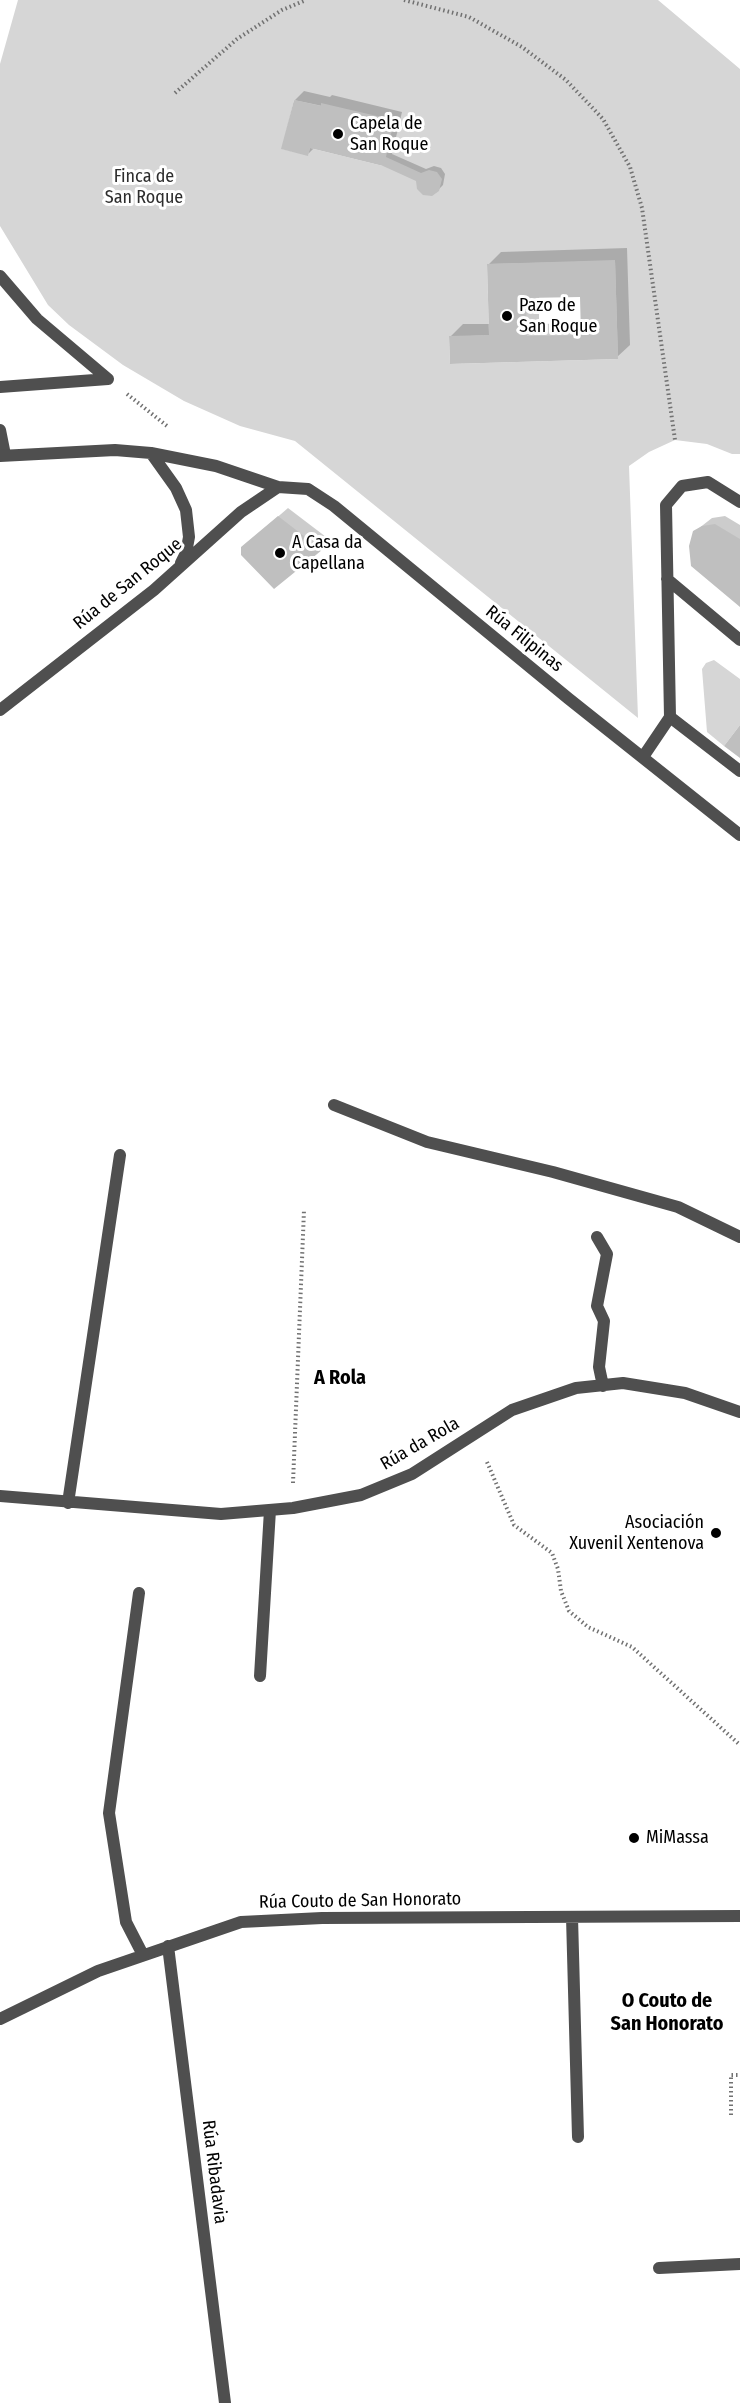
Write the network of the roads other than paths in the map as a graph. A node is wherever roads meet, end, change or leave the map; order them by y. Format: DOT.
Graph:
graph roads {
  1 [pos="0,276"];
  2 [pos="0,387"];
  3 [pos="0,430"];
  4 [pos="151,453"];
  5 [pos="3,455"];
  6 [pos="278,487"];
  7 [pos="740,502"];
  8 [pos="179,567"];
  9 [pos="667,579"];
  10 [pos="740,640"];
  11 [pos="0,710"];
  12 [pos="670,717"];
  13 [pos="643,757"];
  14 [pos="740,771"];
  15 [pos="740,835"];
  16 [pos="334,1106"];
  17 [pos="120,1155"];
  18 [pos="597,1237"];
  19 [pos="740,1237"];
  20 [pos="603,1386"];
  21 [pos="740,1412"];
  22 [pos="0,1496"];
  23 [pos="68,1503"];
  24 [pos="270,1510"];
  25 [pos="139,1593"];
  26 [pos="260,1676"];
  27 [pos="740,1916"];
  28 [pos="572,1917"];
  29 [pos="168,1946"];
  30 [pos="143,1955"];
  31 [pos="0,2019"];
  32 [pos="578,2137"];
  33 [pos="740,2264"];
  34 [pos="659,2268"];
  35 [pos="225,2403"];
  1 -- 2 [label="street"];
  3 -- 5 [label="street"];
  4 -- 5 [label="street, Rúa Filipinas"];
  4 -- 6 [label="street, Rúa Filipinas"];
  4 -- 8 [label="street"];
  6 -- 8 [label="street, Rúa de San Roque"];
  6 -- 13 [label="street, Rúa Filipinas"];
  7 -- 9 [label="street"];
  8 -- 11 [label="street, Rúa de San Roque"];
  9 -- 10 [label="street"];
  9 -- 12 [label="street"];
  12 -- 13 [label="street"];
  12 -- 14 [label="street"];
  13 -- 15 [label="street, Rúa Filipinas"];
  16 -- 19 [label="street"];
  17 -- 23 [label="street"];
  18 -- 20 [label="street"];
  20 -- 21 [label="street, Rúa da Rola"];
  20 -- 24 [label="street, Rúa da Rola"];
  22 -- 23 [label="street, Rúa da Rola"];
  23 -- 24 [label="street, Rúa da Rola"];
  24 -- 26 [label="street"];
  25 -- 30 [label="street"];
  27 -- 28 [label="street, Rúa Couto de San Honorato"];
  28 -- 29 [label="street, Rúa Couto de San Honorato"];
  28 -- 32 [label="street"];
  29 -- 30 [label="street, Rúa Couto de San Honorato"];
  29 -- 35 [label="street, Rúa Ribadavia"];
  30 -- 31 [label="street, Rúa Couto de San Honorato"];
  33 -- 34 [label="street"];
}
